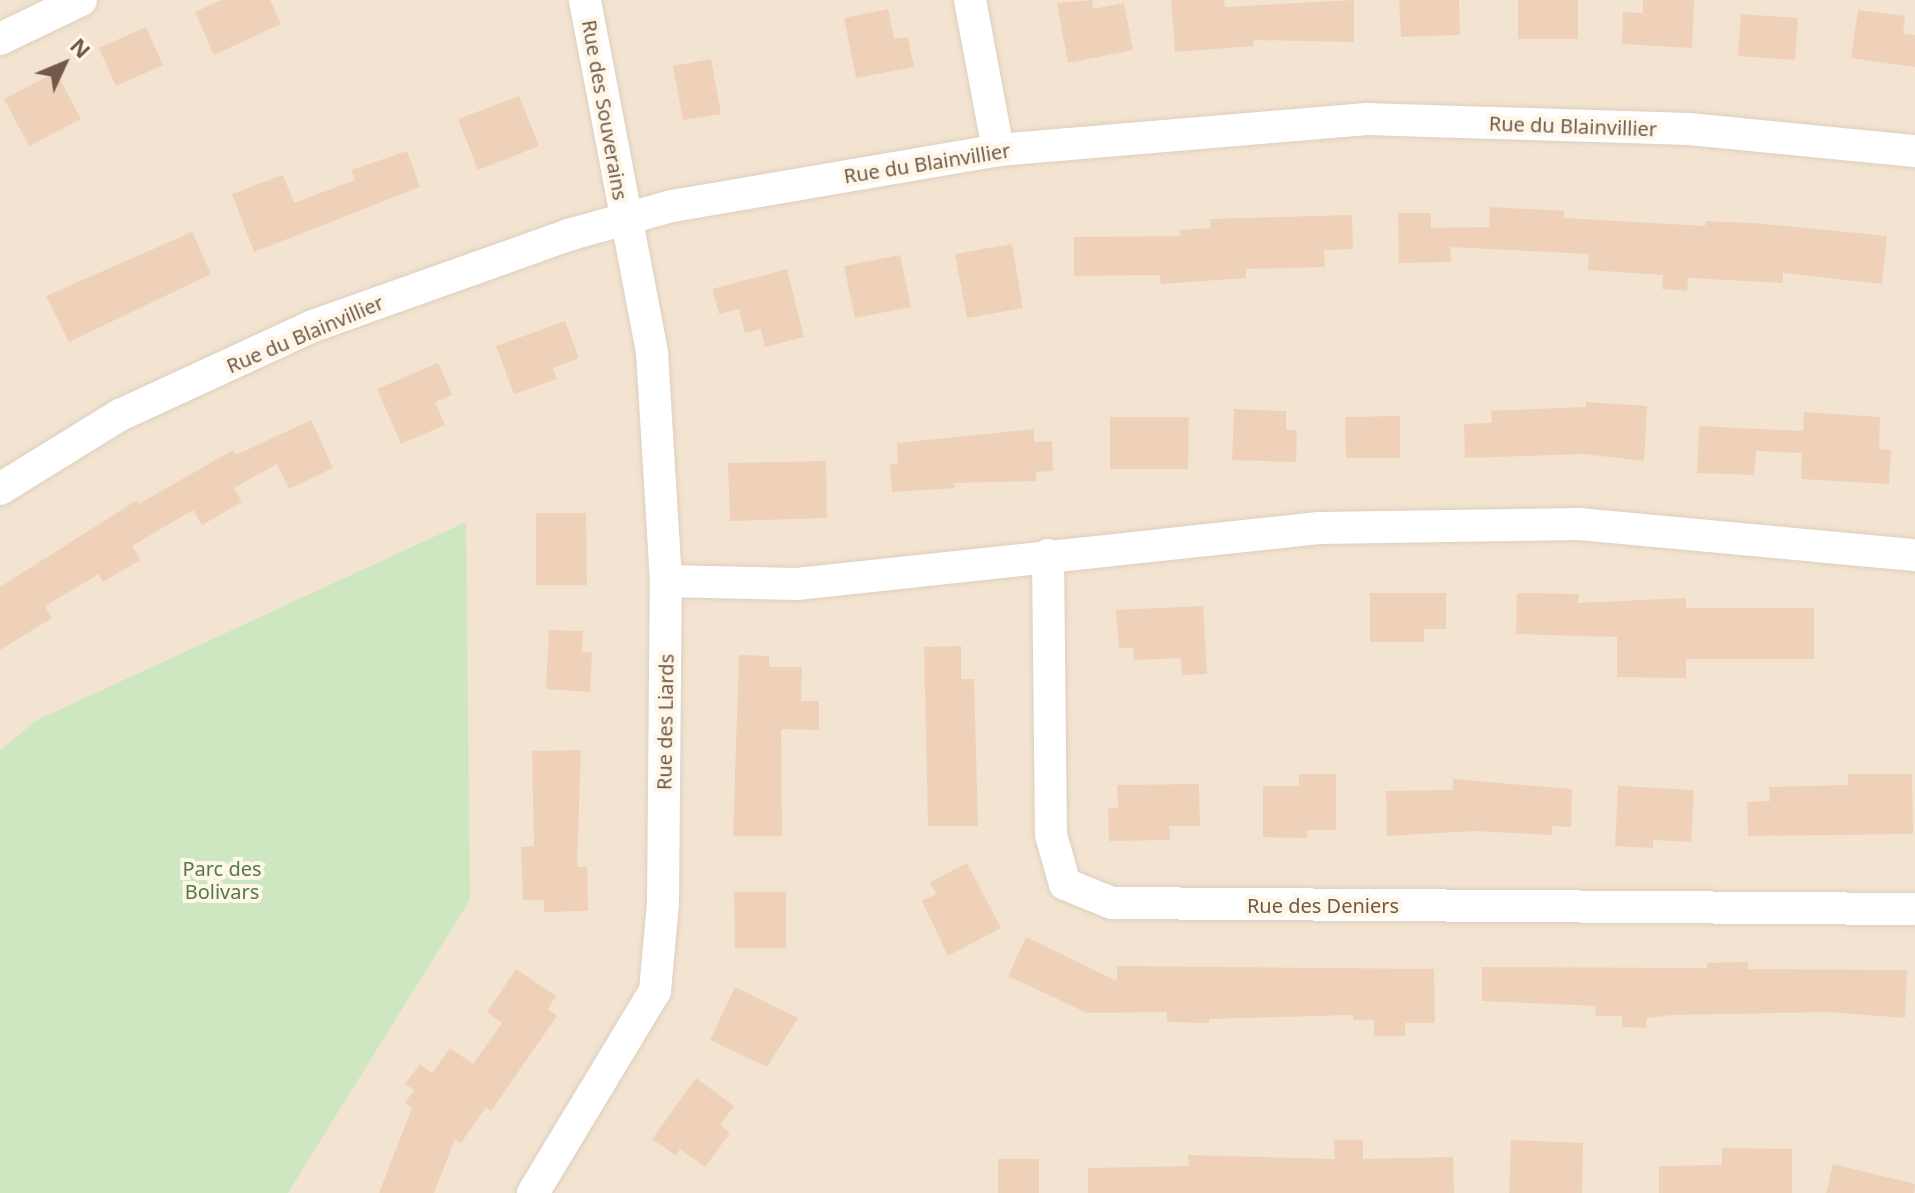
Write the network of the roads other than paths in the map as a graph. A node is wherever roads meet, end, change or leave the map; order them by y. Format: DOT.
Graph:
graph roads {
  1 [pos="81,0"];
  2 [pos="585,0"];
  3 [pos="970,0"];
  4 [pos="0,39"];
  5 [pos="998,150"];
  6 [pos="1915,151"];
  7 [pos="625,219"];
  8 [pos="0,489"];
  9 [pos="1048,555"];
  10 [pos="1915,555"];
  11 [pos="666,581"];
  12 [pos="1915,909"];
  13 [pos="533,1193"];
  1 -- 4 [label="street"];
  2 -- 7 [label="street, Rue des Souverains"];
  3 -- 5 [label="street"];
  5 -- 6 [label="street, Rue du Blainvillier"];
  5 -- 7 [label="street, Rue du Blainvillier"];
  7 -- 8 [label="street, Rue du Blainvillier"];
  7 -- 11 [label="street, Rue des Liards"];
  9 -- 10 [label="street"];
  9 -- 11 [label="street"];
  9 -- 12 [label="street, Rue des Deniers"];
  11 -- 13 [label="street, Rue des Liards"];
}
